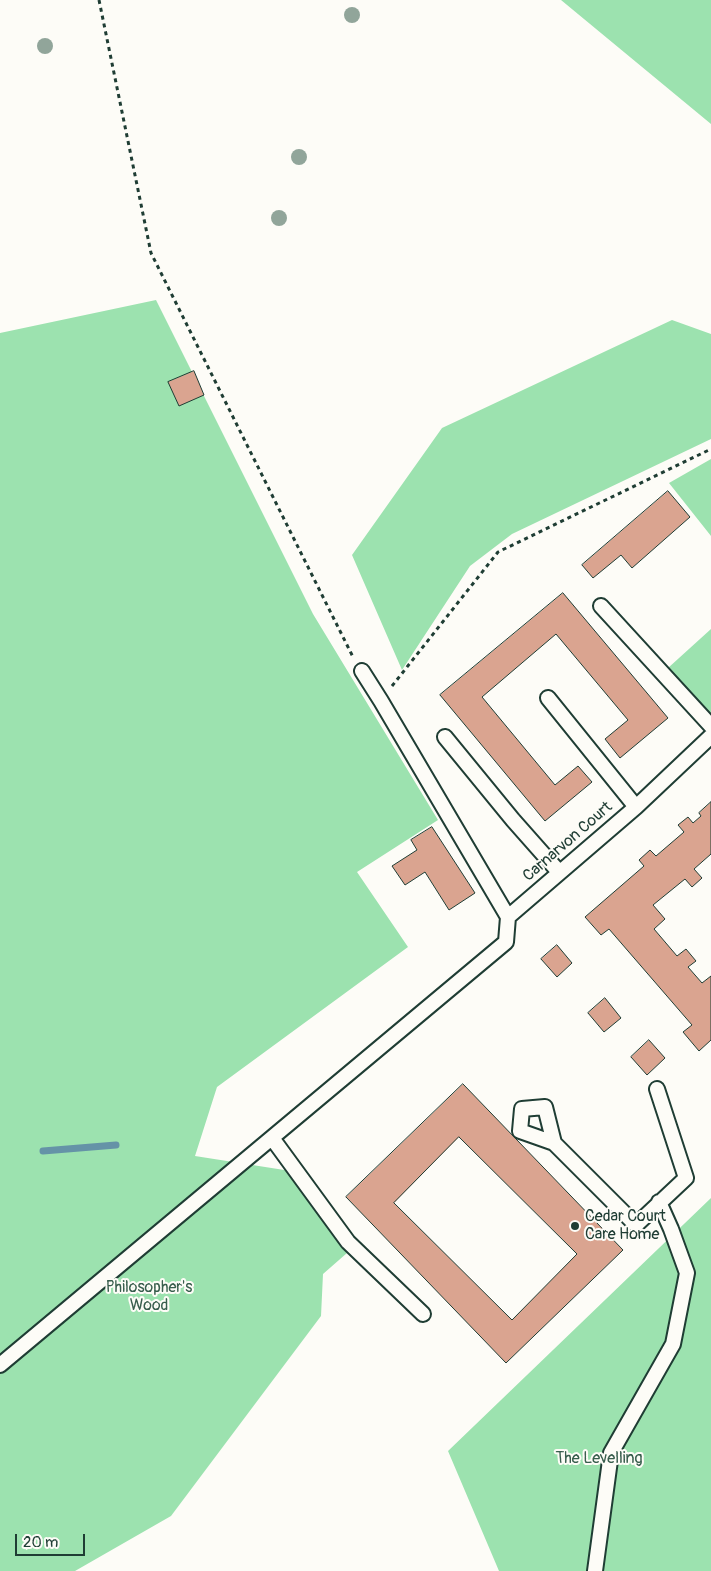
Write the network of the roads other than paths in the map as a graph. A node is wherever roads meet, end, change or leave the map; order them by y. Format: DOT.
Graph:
graph roads {
  1 [pos="601,606"];
  2 [pos="362,670"];
  3 [pos="548,698"];
  4 [pos="711,726"];
  5 [pos="711,736"];
  6 [pos="445,737"];
  7 [pos="636,807"];
  8 [pos="560,872"];
  9 [pos="508,917"];
  10 [pos="657,1089"];
  11 [pos="272,1138"];
  12 [pos="554,1143"];
  13 [pos="660,1202"];
  14 [pos="423,1314"];
  15 [pos="0,1365"];
  16 [pos="595,1571"];
  1 -- 4 [label="lane"];
  2 -- 9 [label="lane"];
  3 -- 7 [label="lane, Carnarvon Court"];
  5 -- 7 [label="lane"];
  6 -- 8 [label="lane"];
  7 -- 8 [label="lane, Carnarvon Court"];
  8 -- 9 [label="lane, Carnarvon Court"];
  9 -- 11 [label="lane"];
  10 -- 13 [label="lane"];
  11 -- 14 [label="lane"];
  11 -- 15 [label="lane"];
  12 -- 13 [label="lane"];
  13 -- 16 [label="lane"];
}
